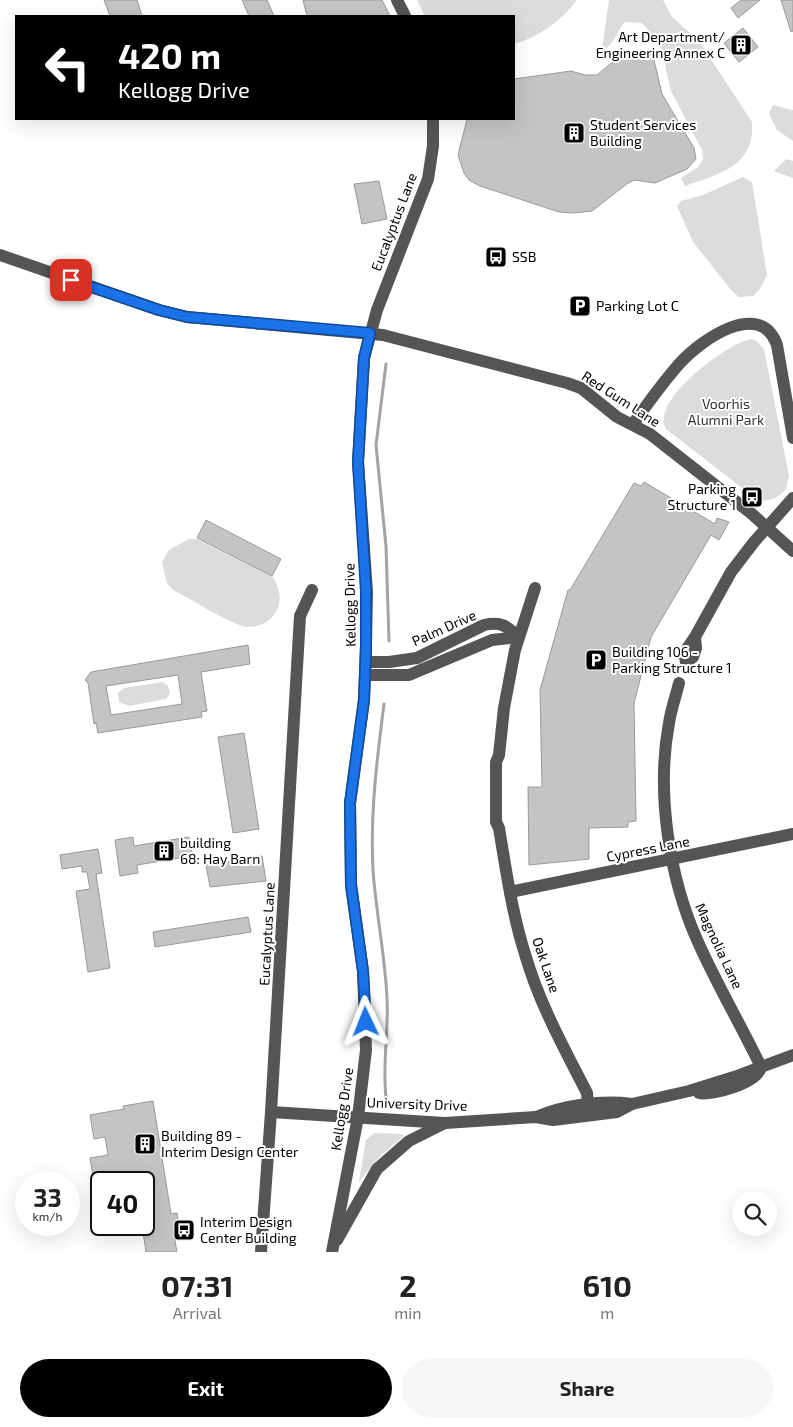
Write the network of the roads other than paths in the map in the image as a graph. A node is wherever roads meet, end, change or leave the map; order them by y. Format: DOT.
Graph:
graph roads {
  1 [pos="398,0"];
  2 [pos="405,15"];
  3 [pos="433,120"];
  4 [pos="0,255"];
  5 [pos="370,333"];
  6 [pos="633,424"];
  7 [pos="793,438"];
  8 [pos="793,498"];
  9 [pos="766,528"];
  10 [pos="793,551"];
  11 [pos="535,588"];
  12 [pos="312,590"];
  13 [pos="518,637"];
  14 [pos="695,637"];
  15 [pos="366,662"];
  16 [pos="365,675"];
  17 [pos="679,683"];
  18 [pos="793,834"];
  19 [pos="672,859"];
  20 [pos="510,892"];
  21 [pos="793,1055"];
  22 [pos="761,1068"];
  23 [pos="588,1104"];
  24 [pos="632,1104"];
  25 [pos="272,1112"];
  26 [pos="358,1117"];
  27 [pos="536,1117"];
  28 [pos="445,1123"];
  29 [pos="332,1250"];
  30 [pos="261,1252"];
  1 -- 2 [label="street"];
  3 -- 5 [label="street, Eucalyptus Lane"];
  4 -- 5 [label="street"];
  5 -- 6 [label="street, Red Gum Lane"];
  5 -- 15 [label="street, Kellogg Drive"];
  6 -- 7 [label="street"];
  6 -- 9 [label="street, Red Gum Lane"];
  8 -- 9 [label="street"];
  9 -- 10 [label="street, Red Gum Lane"];
  9 -- 14 [label="street"];
  11 -- 13 [label="street, Oak Lane"];
  12 -- 25 [label="street, Eucalyptus Lane"];
  13 -- 15 [label="street, Palm Drive"];
  13 -- 16 [label="street"];
  13 -- 20 [label="street, Oak Lane"];
  15 -- 16 [label="street, Kellogg Drive"];
  16 -- 26 [label="street, Kellogg Drive"];
  17 -- 19 [label="street, Magnolia Lane"];
  18 -- 19 [label="street, Cypress Lane"];
  19 -- 20 [label="street, Cypress Lane"];
  19 -- 22 [label="street, Magnolia Lane"];
  20 -- 23 [label="street, Oak Lane"];
  21 -- 22 [label="street, University Drive"];
  22 -- 24 [label="street, University Drive"];
  23 -- 24 [label="street, University Drive"];
  23 -- 27 [label="street, University Drive"];
  24 -- 27 [label="street, University Drive"];
  25 -- 26 [label="street, University Drive"];
  25 -- 30 [label="street, Eucalyptus Lane"];
  26 -- 28 [label="street, University Drive"];
  26 -- 29 [label="street, Kellogg Drive"];
  27 -- 28 [label="street, University Drive"];
  28 -- 29 [label="street"];
}
